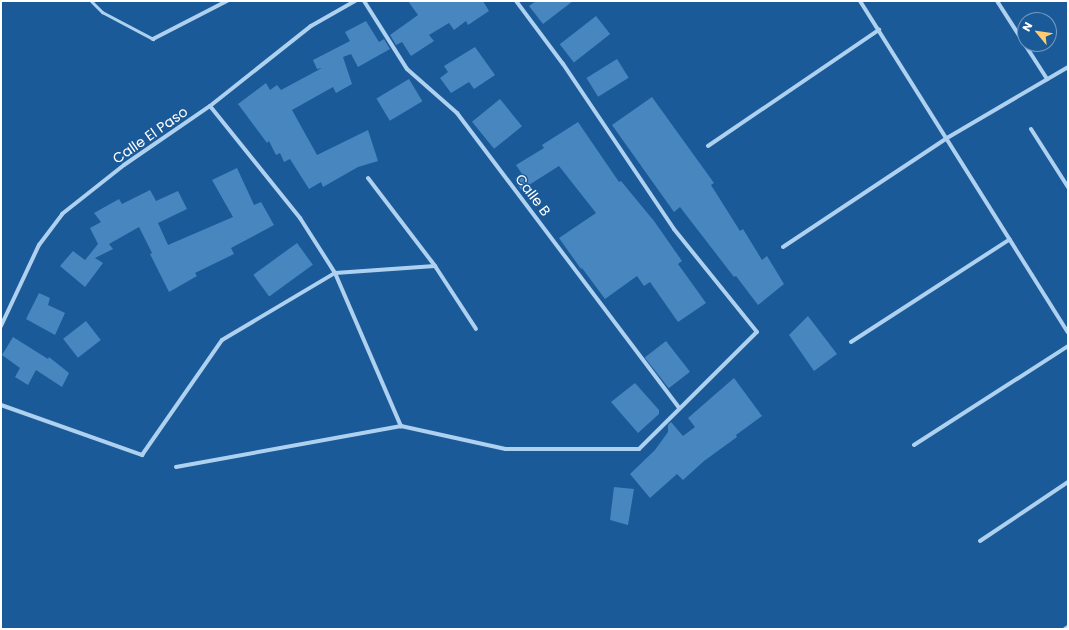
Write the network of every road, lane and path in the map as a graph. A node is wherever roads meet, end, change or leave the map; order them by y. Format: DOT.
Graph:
graph roads {
  1 [pos="91,1"];
  2 [pos="227,1"];
  3 [pos="355,1"];
  4 [pos="364,1"];
  5 [pos="516,1"];
  6 [pos="860,1"];
  7 [pos="997,1"];
  8 [pos="878,30"];
  9 [pos="153,39"];
  10 [pos="1068,67"];
  11 [pos="1047,79"];
  12 [pos="210,106"];
  13 [pos="1031,129"];
  14 [pos="947,138"];
  15 [pos="708,146"];
  16 [pos="368,178"];
  17 [pos="1068,187"];
  18 [pos="1010,239"];
  19 [pos="783,248"];
  20 [pos="435,266"];
  21 [pos="335,273"];
  22 [pos="1,326"];
  23 [pos="476,329"];
  24 [pos="1068,332"];
  25 [pos="851,342"];
  26 [pos="1068,346"];
  27 [pos="1,404"];
  28 [pos="679,408"];
  29 [pos="401,426"];
  30 [pos="914,445"];
  31 [pos="176,467"];
  32 [pos="1068,482"];
  33 [pos="980,541"];
  34 [pos="1068,627"];
  35 [pos="1065,629"];
  1 -- 9 [label="lane"];
  2 -- 9 [label="street"];
  3 -- 12 [label="street, Calle El Paso"];
  4 -- 28 [label="street, Calle B"];
  5 -- 28 [label="street"];
  6 -- 8 [label="street"];
  7 -- 11 [label="street"];
  8 -- 14 [label="street"];
  8 -- 15 [label="street"];
  10 -- 11 [label="street"];
  11 -- 14 [label="street"];
  12 -- 21 [label="street"];
  12 -- 22 [label="street, Calle El Paso"];
  13 -- 17 [label="street"];
  14 -- 18 [label="street"];
  14 -- 19 [label="street"];
  16 -- 20 [label="street"];
  18 -- 24 [label="street"];
  18 -- 25 [label="street"];
  20 -- 21 [label="street"];
  20 -- 23 [label="street"];
  21 -- 27 [label="street"];
  21 -- 29 [label="street"];
  26 -- 30 [label="street"];
  28 -- 29 [label="street"];
  29 -- 31 [label="street"];
  32 -- 33 [label="street"];
  34 -- 35 [label="street"];
}
